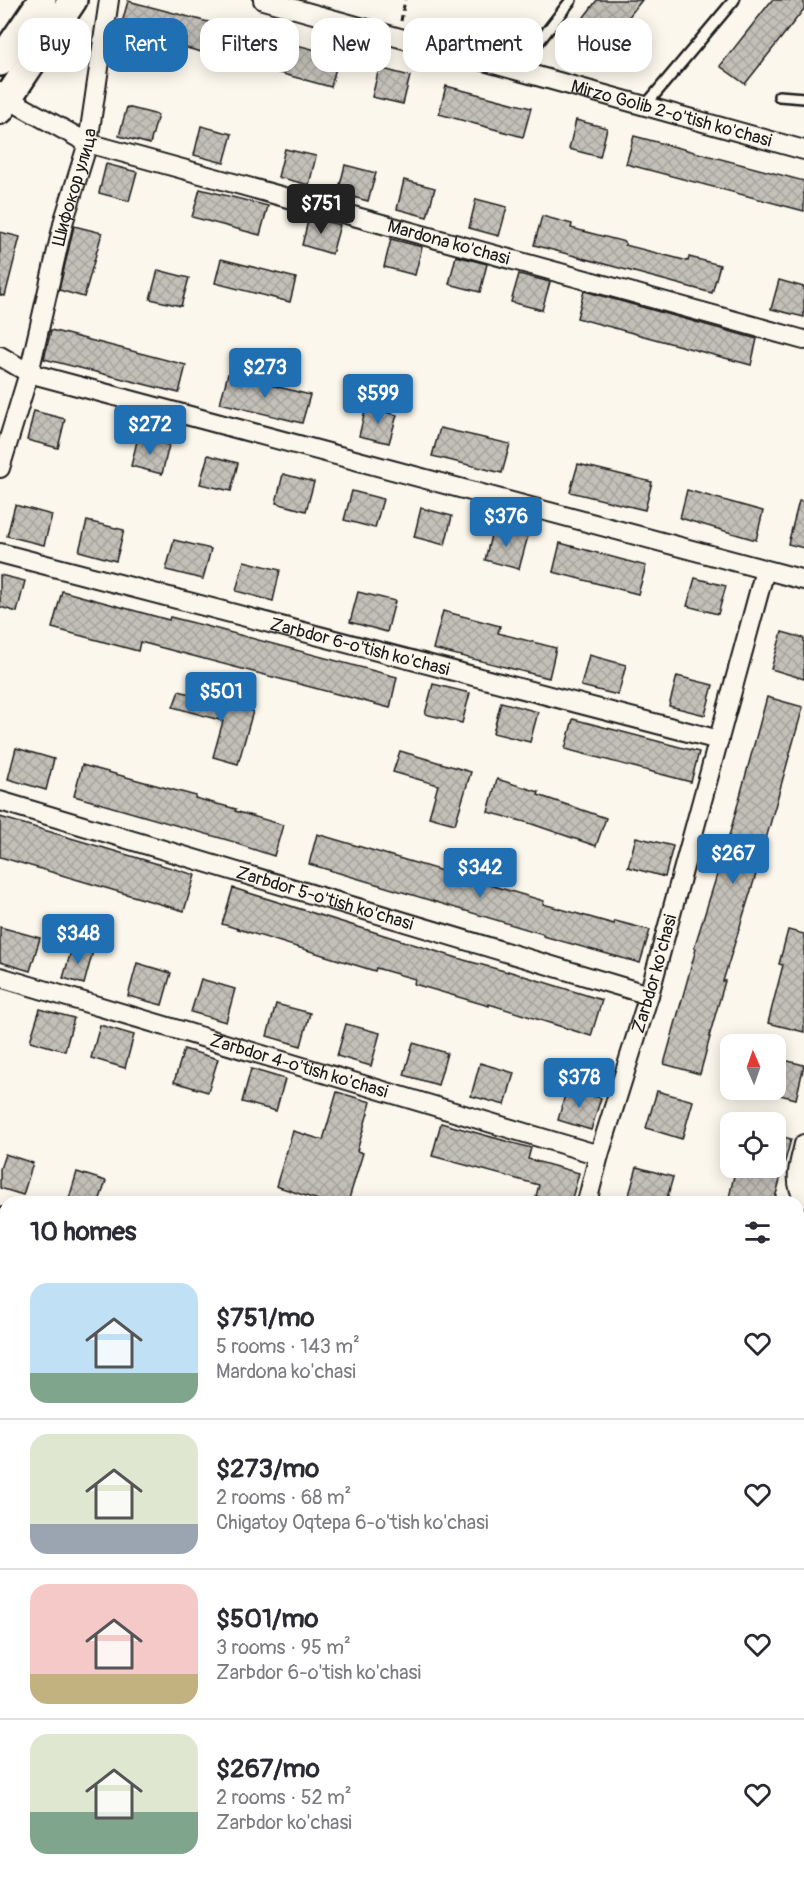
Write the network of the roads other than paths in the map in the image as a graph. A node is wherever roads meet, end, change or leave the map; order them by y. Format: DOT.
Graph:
graph roads {
  1 [pos="42,0"];
  2 [pos="74,0"];
  3 [pos="109,0"];
  4 [pos="263,0"];
  5 [pos="571,0"];
  6 [pos="734,0"];
  7 [pos="543,36"];
  8 [pos="403,39"];
  9 [pos="0,62"];
  10 [pos="524,72"];
  11 [pos="779,96"];
  12 [pos="804,98"];
  13 [pos="3,100"];
  14 [pos="645,106"];
  15 [pos="88,143"];
  16 [pos="804,150"];
  17 [pos="804,340"];
  18 [pos="0,356"];
  19 [pos="28,373"];
  20 [pos="0,468"];
  21 [pos="0,553"];
  22 [pos="765,570"];
  23 [pos="804,580"];
  24 [pos="719,740"];
  25 [pos="0,801"];
  26 [pos="0,977"];
  27 [pos="649,995"];
  28 [pos="804,1144"];
  29 [pos="599,1155"];
  30 [pos="589,1196"];
  31 [pos="803,1196"];
  1 -- 9 [label="main road"];
  2 -- 13 [label="main road"];
  3 -- 15 [label="street, Шифокор улица"];
  4 -- 8 [label="street, Mirzo Golib 2-o'tish ko'chasi"];
  5 -- 7 [label="lane"];
  6 -- 14 [label="lane"];
  10 -- 14 [label="street, Mirzo Golib 2-o'tish ko'chasi"];
  11 -- 12 [label="lane"];
  13 -- 15 [label="street, Mardona ko'chasi"];
  14 -- 16 [label="street, Mirzo Golib 2-o'tish ko'chasi"];
  15 -- 17 [label="street, Mardona ko'chasi"];
  15 -- 19 [label="street, Шифокор улица"];
  18 -- 19 [label="street"];
  19 -- 20 [label="street, Шифокор улица"];
  19 -- 22 [label="street"];
  21 -- 24 [label="street, Zarbdor 6-o'tish ko'chasi"];
  22 -- 23 [label="street"];
  22 -- 24 [label="street, Zarbdor ko'chasi"];
  24 -- 27 [label="street, Zarbdor ko'chasi"];
  25 -- 27 [label="street, Zarbdor 5-o'tish ko'chasi"];
  26 -- 29 [label="street, Zarbdor 4-o'tish ko'chasi"];
  27 -- 29 [label="street, Zarbdor ko'chasi"];
  28 -- 31 [label="street"];
  29 -- 30 [label="street, Zarbdor ko'chasi"];
}
